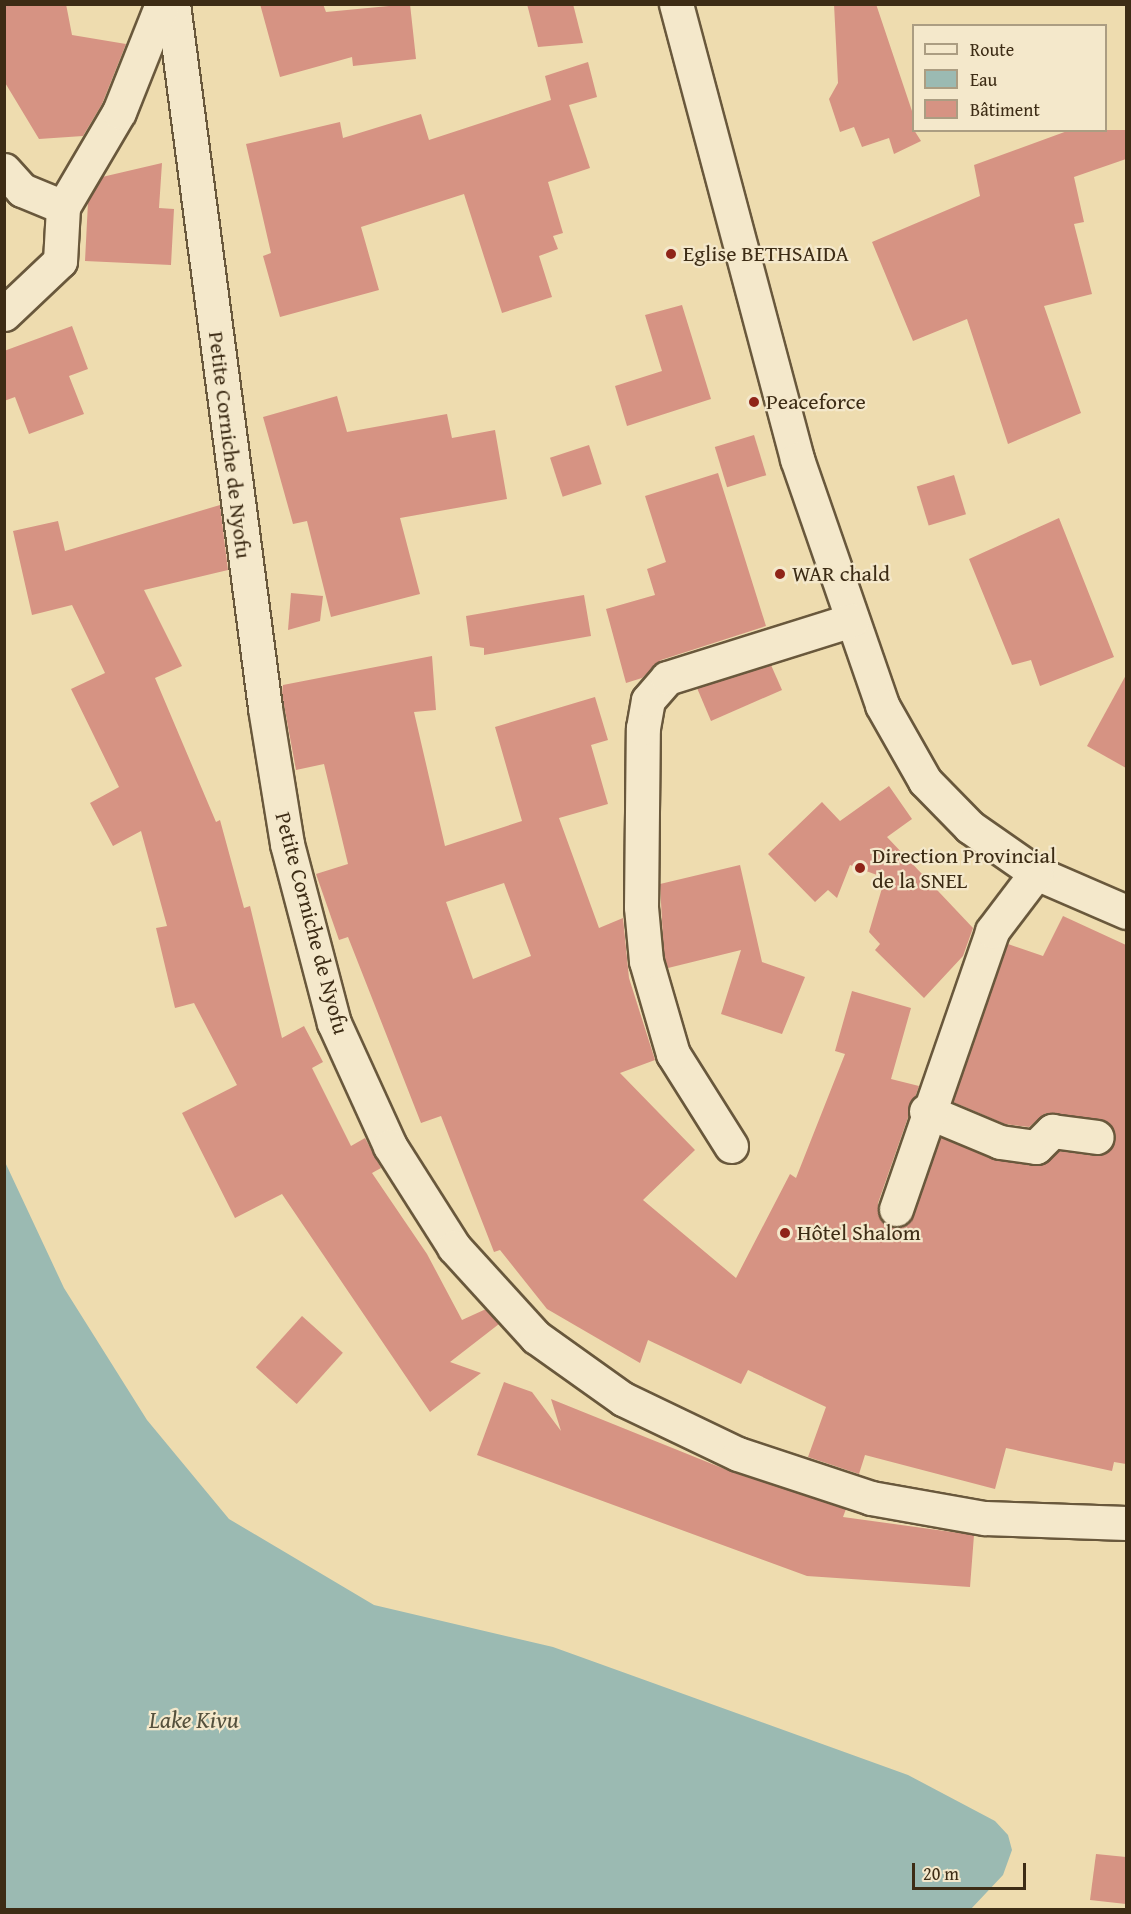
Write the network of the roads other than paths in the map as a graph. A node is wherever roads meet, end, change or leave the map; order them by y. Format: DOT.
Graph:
graph roads {
  1 [pos="162,4"];
  2 [pos="173,4"];
  3 [pos="676,4"];
  4 [pos="4,170"];
  5 [pos="63,207"];
  6 [pos="4,314"];
  7 [pos="852,620"];
  8 [pos="1036,873"];
  9 [pos="1126,912"];
  10 [pos="926,1111"];
  11 [pos="1097,1137"];
  12 [pos="730,1146"];
  13 [pos="896,1209"];
  14 [pos="1126,1523"];
  1 -- 5 [label="street"];
  2 -- 14 [label="street, Petite Corniche de Nyofu"];
  3 -- 7 [label="street"];
  4 -- 5 [label="street"];
  5 -- 6 [label="street"];
  7 -- 8 [label="street"];
  7 -- 12 [label="street"];
  8 -- 9 [label="street"];
  8 -- 10 [label="street"];
  10 -- 11 [label="street"];
  10 -- 13 [label="street"];
}
